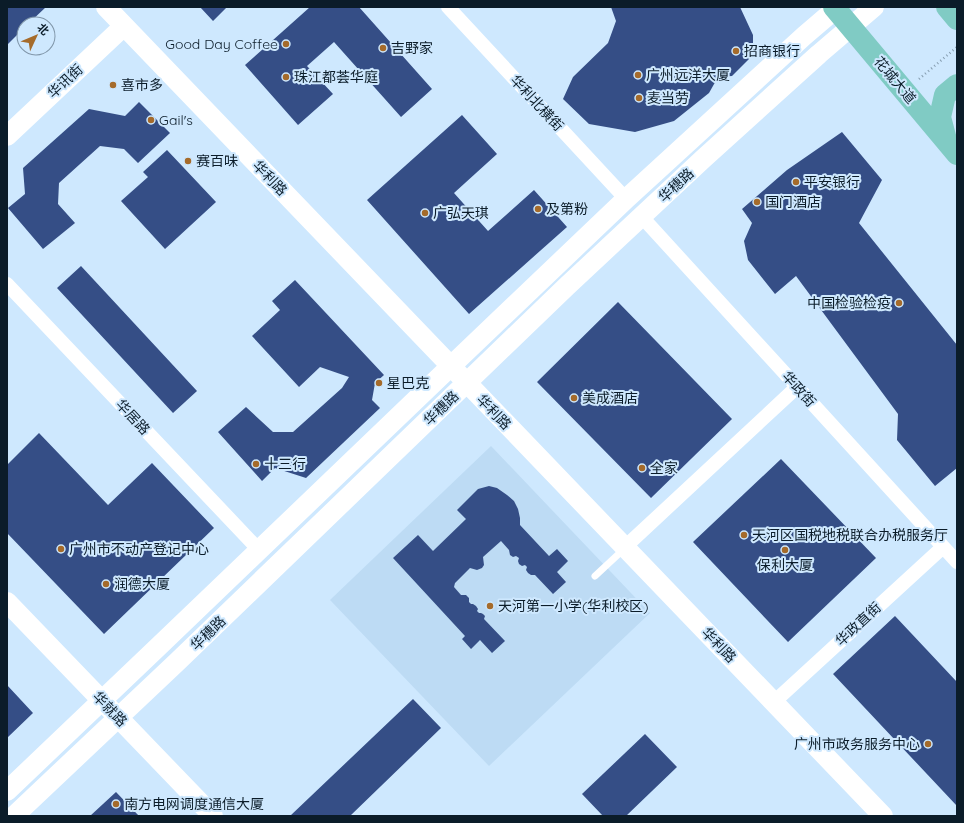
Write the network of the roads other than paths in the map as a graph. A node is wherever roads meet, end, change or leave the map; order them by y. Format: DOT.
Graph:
graph roads {
  1 [pos="106,7"];
  2 [pos="448,7"];
  3 [pos="874,7"];
  4 [pos="947,7"];
  5 [pos="836,8"];
  6 [pos="957,20"];
  7 [pos="124,26"];
  8 [pos="850,27"];
  9 [pos="957,85"];
  10 [pos="7,136"];
  11 [pos="951,147"];
  12 [pos="626,199"];
  13 [pos="642,217"];
  14 [pos="7,284"];
  15 [pos="450,366"];
  16 [pos="467,382"];
  17 [pos="797,387"];
  18 [pos="625,547"];
  19 [pos="943,547"];
  20 [pos="259,550"];
  21 [pos="957,562"];
  22 [pos="595,576"];
  23 [pos="7,602"];
  24 [pos="102,701"];
  25 [pos="774,702"];
  26 [pos="118,718"];
  27 [pos="7,791"];
  28 [pos="14,816"];
  29 [pos="213,816"];
  30 [pos="883,816"];
  1 -- 7 [label="street, 华利路"];
  2 -- 12 [label="street, 华利北横街"];
  3 -- 8 [label="street, 华穗路"];
  4 -- 6 [label="main road"];
  5 -- 8 [label="main road, 花城大道"];
  5 -- 12 [label="street, 华穗路"];
  7 -- 10 [label="street, 华讯街"];
  7 -- 15 [label="street, 华利路"];
  8 -- 11 [label="main road, 花城大道"];
  8 -- 13 [label="street, 华穗路"];
  9 -- 11 [label="main road"];
  12 -- 15 [label="street, 华穗路"];
  13 -- 16 [label="street, 华穗路"];
  13 -- 17 [label="street, 华政街"];
  14 -- 20 [label="street, 华居路"];
  15 -- 16 [label="street, 华利路"];
  15 -- 20 [label="street, 华穗路"];
  16 -- 18 [label="street, 华利路"];
  16 -- 26 [label="street, 华穗路"];
  17 -- 18 [label="street"];
  17 -- 19 [label="street, 华政街"];
  18 -- 22 [label="lane"];
  18 -- 25 [label="street, 华利路"];
  19 -- 21 [label="street, 华政街"];
  19 -- 25 [label="street, 华政直街"];
  20 -- 24 [label="street, 华穗路"];
  23 -- 24 [label="street, 华就路"];
  24 -- 26 [label="street, 华就路"];
  24 -- 27 [label="street, 华穗路"];
  25 -- 30 [label="street, 华利路"];
  26 -- 28 [label="street, 华穗路"];
  26 -- 29 [label="street, 华就路"];
}
